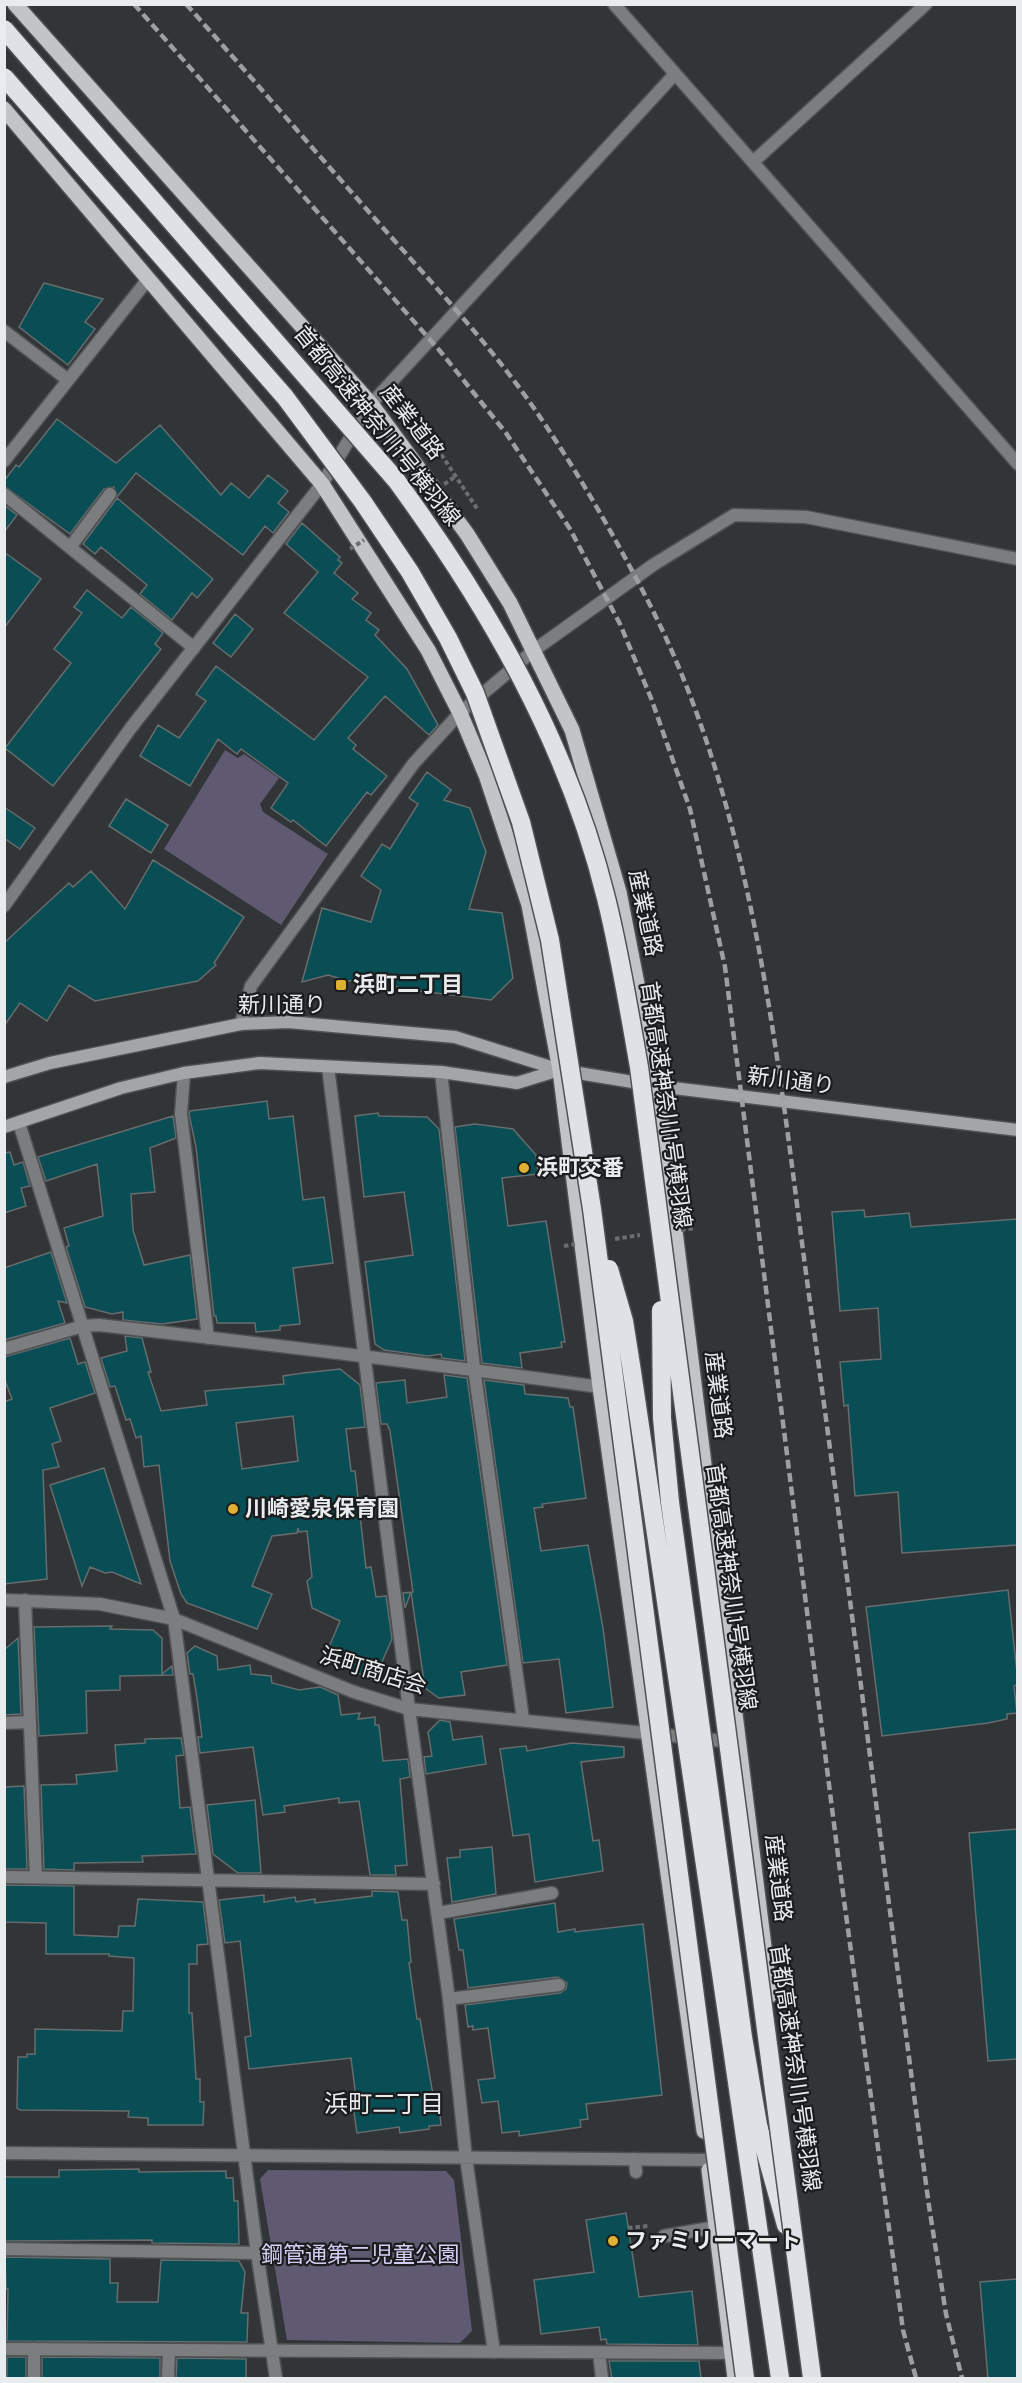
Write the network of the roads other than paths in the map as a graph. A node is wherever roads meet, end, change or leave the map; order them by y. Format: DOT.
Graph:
graph roads {
  1 [pos="15,4"];
  2 [pos="614,4"];
  3 [pos="926,4"];
  4 [pos="4,29"];
  5 [pos="674,75"];
  6 [pos="4,77"];
  7 [pos="4,109"];
  8 [pos="753,162"];
  9 [pos="149,278"];
  10 [pos="4,331"];
  11 [pos="68,380"];
  12 [pos="371,404"];
  13 [pos="4,461"];
  14 [pos="1017,464"];
  15 [pos="322,484"];
  16 [pos="4,494"];
  17 [pos="110,494"];
  18 [pos="71,546"];
  19 [pos="1017,559"];
  20 [pos="194,648"];
  21 [pos="533,651"];
  22 [pos="460,713"];
  23 [pos="4,906"];
  24 [pos="241,1024"];
  25 [pos="328,1067"];
  26 [pos="560,1070"];
  27 [pos="184,1072"];
  28 [pos="441,1072"];
  29 [pos="4,1077"];
  30 [pos="657,1086"];
  31 [pos="19,1123"];
  32 [pos="4,1127"];
  33 [pos="1017,1130"];
  34 [pos="592,1209"];
  35 [pos="662,1230"];
  36 [pos="83,1326"];
  37 [pos="208,1338"];
  38 [pos="4,1349"];
  39 [pos="365,1358"];
  40 [pos="474,1368"];
  41 [pos="600,1387"];
  42 [pos="4,1600"];
  43 [pos="25,1600"];
  44 [pos="174,1619"];
  45 [pos="409,1709"];
  46 [pos="524,1719"];
  47 [pos="30,1722"];
  48 [pos="4,1723"];
  49 [pos="648,1734"];
  50 [pos="739,1742"];
  51 [pos="4,1877"];
  52 [pos="36,1878"];
  53 [pos="209,1881"];
  54 [pos="434,1884"];
  55 [pos="552,1893"];
  56 [pos="438,1913"];
  57 [pos="559,1984"];
  58 [pos="449,1999"];
  59 [pos="737,2039"];
  60 [pos="4,2153"];
  61 [pos="246,2155"];
  62 [pos="466,2158"];
  63 [pos="708,2160"];
  64 [pos="716,2227"];
  65 [pos="664,2236"];
  66 [pos="4,2249"];
  67 [pos="257,2253"];
  68 [pos="810,2312"];
  69 [pos="4,2349"];
  70 [pos="34,2349"];
  71 [pos="170,2350"];
  72 [pos="272,2351"];
  73 [pos="494,2352"];
  74 [pos="599,2353"];
  75 [pos="730,2353"];
  76 [pos="34,2379"];
  77 [pos="168,2379"];
  78 [pos="276,2379"];
  79 [pos="602,2379"];
  80 [pos="735,2379"];
  81 [pos="745,2379"];
  82 [pos="780,2379"];
  83 [pos="812,2379"];
  84 [pos="819,2379"];
  1 -- 12 [label="main road, 産業道路"];
  2 -- 5 [label="street"];
  3 -- 8 [label="street"];
  4 -- 35 [label="highway, 首都高速神奈川1号横羽線, bridge"];
  5 -- 8 [label="street"];
  5 -- 12 [label="street"];
  6 -- 34 [label="highway, bridge"];
  7 -- 9 [label="main road"];
  8 -- 14 [label="street"];
  9 -- 11 [label="street"];
  9 -- 15 [label="main road"];
  10 -- 11 [label="street"];
  11 -- 13 [label="street"];
  12 -- 15 [label="street"];
  12 -- 21 [label="main road, 産業道路"];
  15 -- 20 [label="street"];
  15 -- 22 [label="main road"];
  16 -- 18 [label="street"];
  17 -- 18 [label="street"];
  18 -- 20 [label="street"];
  19 -- 21 [label="street"];
  20 -- 23 [label="street"];
  21 -- 22 [label="street"];
  21 -- 30 [label="main road, 産業道路"];
  22 -- 24 [label="street"];
  22 -- 26 [label="main road"];
  24 -- 26 [label="main road, 新川通り"];
  24 -- 29 [label="main road, 新川通り"];
  25 -- 27 [label="main road, 新川通り"];
  25 -- 28 [label="main road, 新川通り"];
  25 -- 39 [label="street"];
  26 -- 28 [label="main road, 新川通り"];
  26 -- 30 [label="main road, 新川通り"];
  26 -- 41 [label="main road"];
  27 -- 31 [label="main road, 新川通り"];
  27 -- 37 [label="street"];
  28 -- 40 [label="street"];
  30 -- 33 [label="main road, 新川通り"];
  30 -- 50 [label="main road, 産業道路"];
  31 -- 32 [label="main road, 新川通り"];
  31 -- 36 [label="street"];
  34 -- 59 [label="highway, bridge"];
  34 -- 81 [label="highway, bridge"];
  35 -- 59 [label="highway, bridge"];
  35 -- 83 [label="highway, 首都高速神奈川1号横羽線, bridge"];
  36 -- 37 [label="street"];
  36 -- 38 [label="street"];
  36 -- 44 [label="street"];
  37 -- 39 [label="street"];
  39 -- 40 [label="street"];
  39 -- 45 [label="street"];
  40 -- 41 [label="street"];
  40 -- 46 [label="street"];
  41 -- 49 [label="main road"];
  42 -- 43 [label="street, 浜町商店会"];
  43 -- 44 [label="street, 浜町商店会"];
  43 -- 47 [label="street"];
  44 -- 45 [label="street, 浜町商店会"];
  44 -- 53 [label="street"];
  45 -- 46 [label="street, 浜町商店会"];
  45 -- 54 [label="street"];
  46 -- 49 [label="street, 浜町商店会"];
  47 -- 48 [label="street"];
  47 -- 52 [label="street"];
  49 -- 50 [label="street, 浜町商店会"];
  49 -- 63 [label="main road"];
  50 -- 68 [label="main road, 産業道路"];
  51 -- 52 [label="street"];
  52 -- 53 [label="street"];
  53 -- 54 [label="street"];
  53 -- 61 [label="street"];
  54 -- 56 [label="street"];
  55 -- 56 [label="street"];
  56 -- 58 [label="street"];
  57 -- 58 [label="street"];
  58 -- 62 [label="street"];
  59 -- 68 [label="highway"];
  59 -- 82 [label="highway"];
  60 -- 61 [label="street"];
  61 -- 62 [label="street"];
  61 -- 67 [label="street"];
  62 -- 63 [label="street"];
  62 -- 73 [label="street"];
  63 -- 64 [label="main road"];
  64 -- 65 [label="street"];
  64 -- 75 [label="main road"];
  66 -- 67 [label="street"];
  67 -- 72 [label="street"];
  68 -- 84 [label="main road, 産業道路"];
  69 -- 70 [label="street"];
  70 -- 71 [label="street"];
  70 -- 76 [label="street"];
  71 -- 72 [label="street"];
  71 -- 77 [label="street"];
  72 -- 73 [label="street"];
  72 -- 78 [label="street"];
  73 -- 74 [label="street"];
  74 -- 75 [label="street"];
  74 -- 79 [label="street"];
  75 -- 80 [label="main road"];
}
